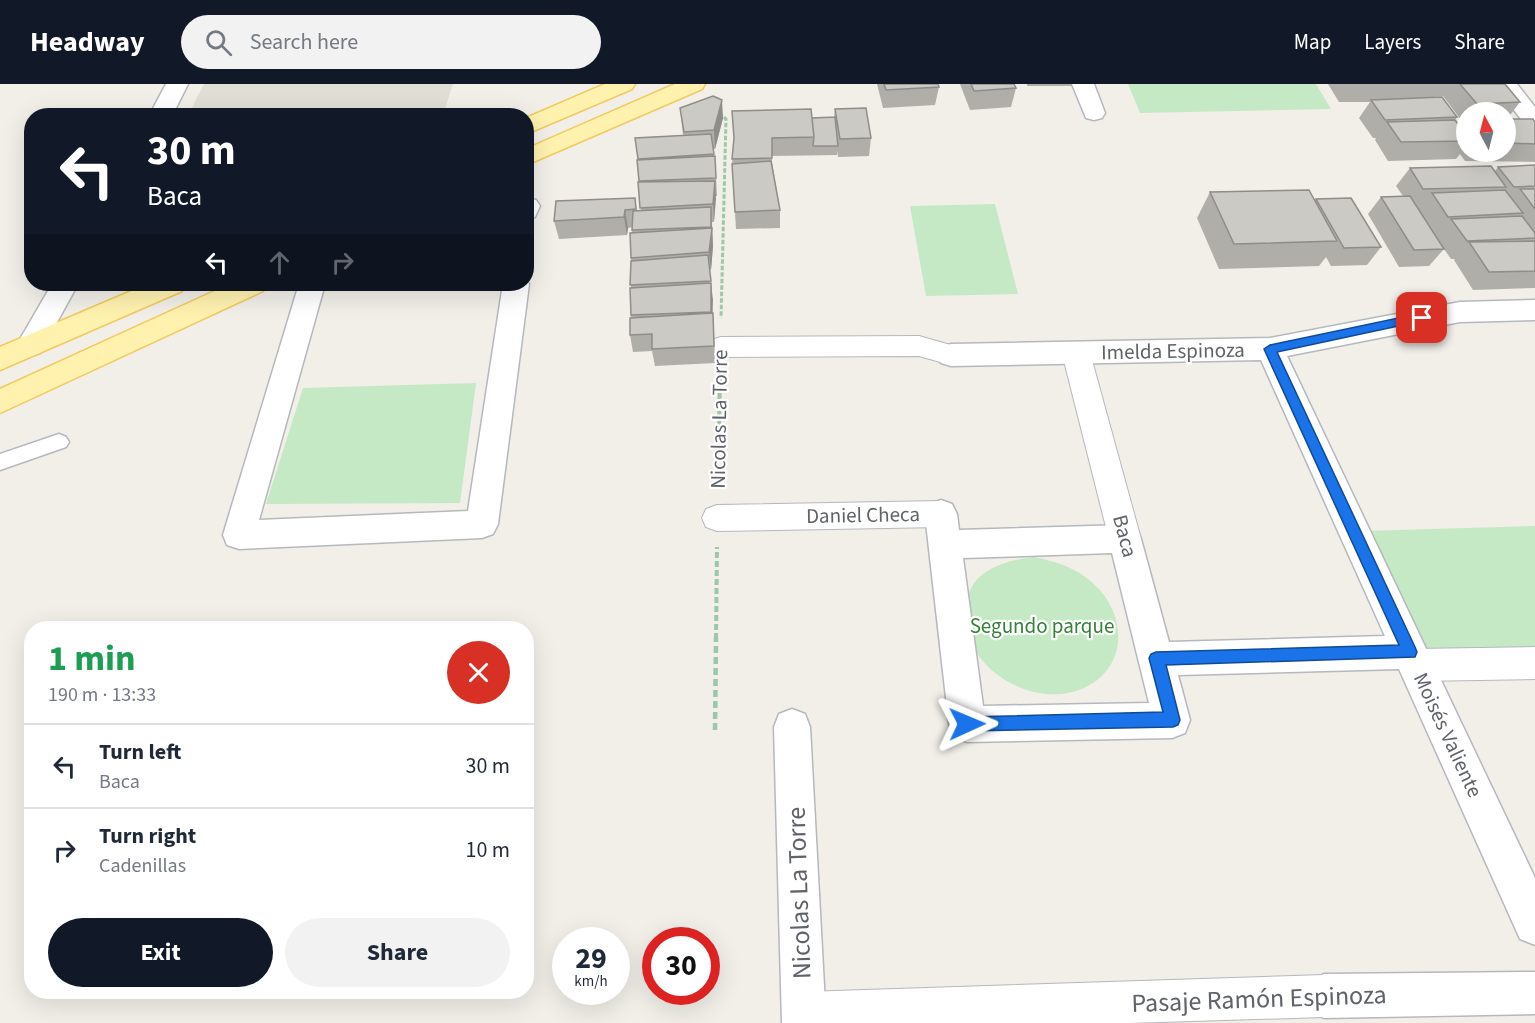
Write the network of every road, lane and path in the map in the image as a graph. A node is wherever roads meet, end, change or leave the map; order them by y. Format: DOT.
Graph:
graph roads {
  1 [pos="177,84"];
  2 [pos="624,84"];
  3 [pos="694,84"];
  4 [pos="1083,84"];
  5 [pos="1505,84"];
  6 [pos="164,108"];
  7 [pos="718,112"];
  8 [pos="1094,113"];
  9 [pos="1535,122"];
  10 [pos="534,123"];
  11 [pos="534,154"];
  12 [pos="61,291"];
  13 [pos="156,291"];
  14 [pos="238,291"];
  15 [pos="310,291"];
  16 [pos="515,291"];
  17 [pos="1535,310"];
  18 [pos="30,346"];
  19 [pos="721,347"];
  20 [pos="1270,349"];
  21 [pos="1076,353"];
  22 [pos="951,355"];
  23 [pos="0,359"];
  24 [pos="0,402"];
  25 [pos="59,442"];
  26 [pos="0,462"];
  27 [pos="717,518"];
  28 [pos="943,529"];
  29 [pos="1125,539"];
  30 [pos="1156,658"];
  31 [pos="1413,658"];
  32 [pos="1535,663"];
  33 [pos="792,728"];
  34 [pos="715,730"];
  35 [pos="1535,924"];
  36 [pos="1535,993"];
  37 [pos="1324,996"];
  38 [pos="804,1018"];
  1 -- 6 [label="street"];
  2 -- 10 [label="main road"];
  3 -- 11 [label="main road"];
  4 -- 8 [label="street"];
  5 -- 9 [label="street"];
  7 -- 19 [label="path, Nicolas La Torre"];
  12 -- 18 [label="street"];
  13 -- 18 [label="main road"];
  14 -- 24 [label="main road"];
  15 -- 16 [label="street"];
  17 -- 20 [label="street, Imelda Espinoza"];
  18 -- 23 [label="main road"];
  19 -- 22 [label="street"];
  19 -- 27 [label="path, Nicolas La Torre"];
  20 -- 21 [label="street, Imelda Espinoza"];
  20 -- 31 [label="street, Moisés Valiente"];
  21 -- 22 [label="street, Imelda Espinoza"];
  21 -- 29 [label="street, Baca"];
  25 -- 26 [label="lane"];
  27 -- 28 [label="street, Daniel Checa"];
  27 -- 34 [label="path, Nicolas La Torre"];
  28 -- 29 [label="street, Daniel Checa"];
  28 -- 30 [label="street, Baca"];
  29 -- 30 [label="street, Baca"];
  30 -- 31 [label="street"];
  31 -- 32 [label="street"];
  31 -- 35 [label="street, Moisés Valiente"];
  33 -- 38 [label="street, Nicolas La Torre"];
  36 -- 37 [label="street, Pasaje Ramón Espinoza"];
  37 -- 38 [label="street, Pasaje Ramón Espinoza"];
}
